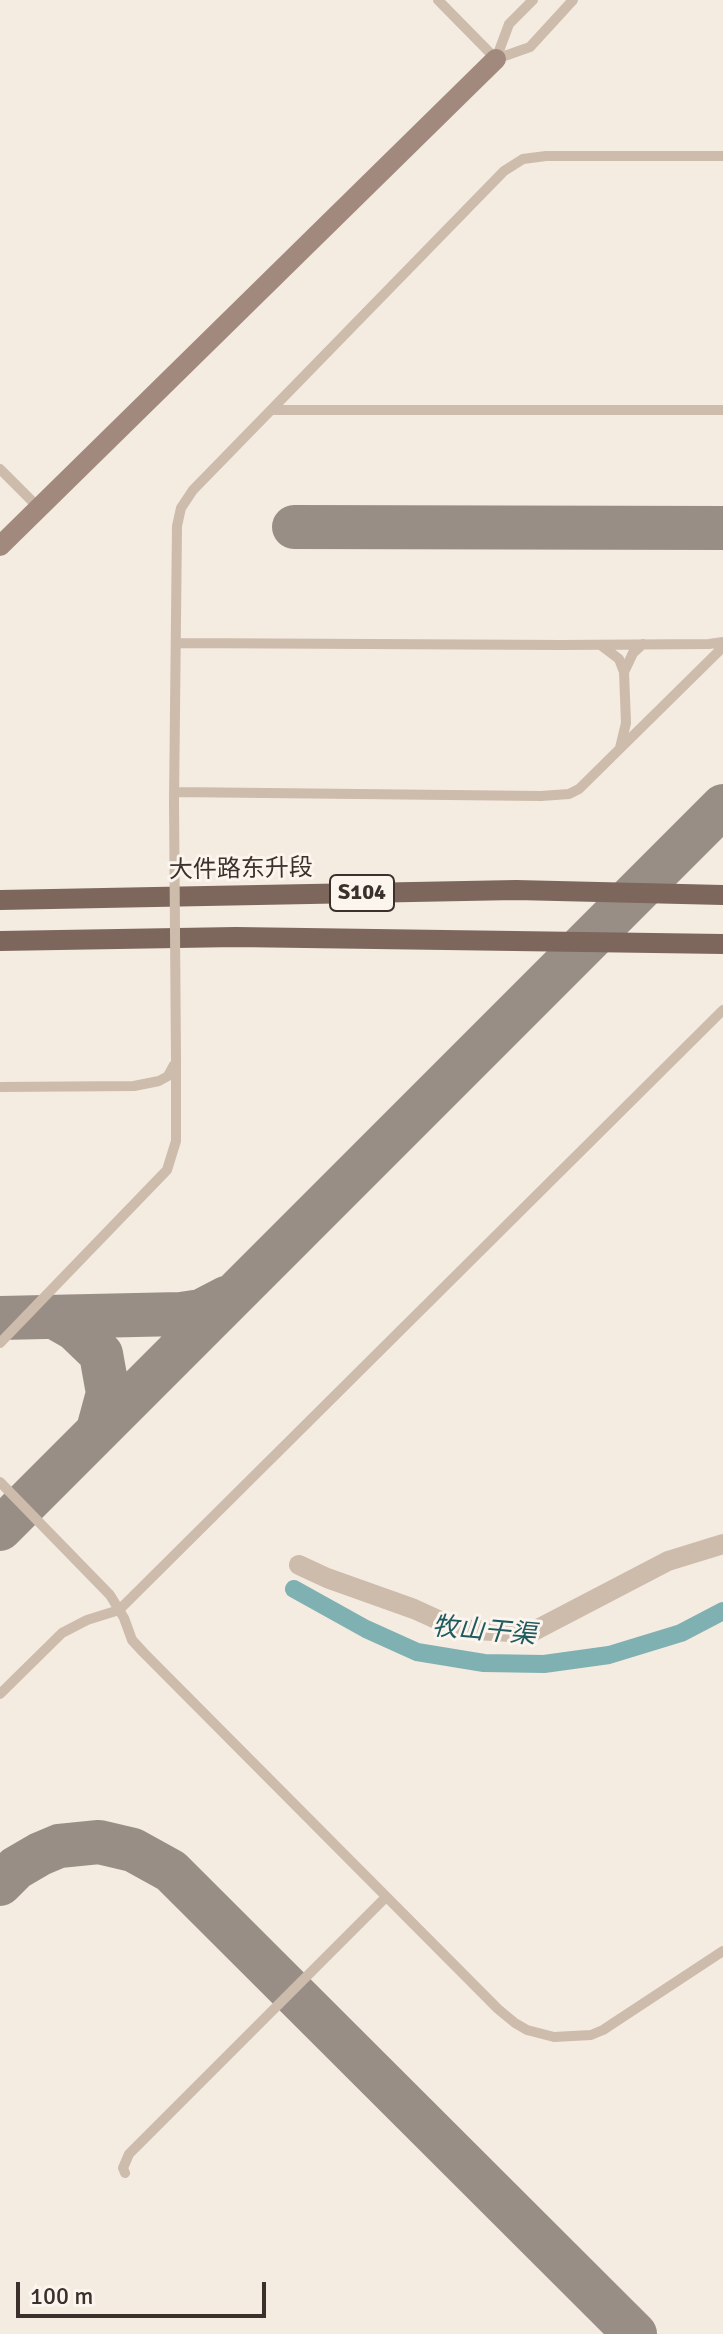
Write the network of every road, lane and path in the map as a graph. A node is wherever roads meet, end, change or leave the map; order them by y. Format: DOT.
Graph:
graph roads {
  1 [pos="438,0"];
  2 [pos="533,0"];
  3 [pos="573,0"];
  4 [pos="496,59"];
  5 [pos="723,156"];
  6 [pos="271,410"];
  7 [pos="723,410"];
  8 [pos="0,469"];
  9 [pos="40,509"];
  10 [pos="0,546"];
  11 [pos="176,643"];
  12 [pos="643,644"];
  13 [pos="599,645"];
  14 [pos="723,645"];
  15 [pos="624,672"];
  16 [pos="619,750"];
  17 [pos="174,797"];
  18 [pos="723,895"];
  19 [pos="0,900"];
  20 [pos="0,941"];
  21 [pos="723,944"];
  22 [pos="723,1010"];
  23 [pos="176,1060"];
  24 [pos="0,1087"];
  25 [pos="0,1343"];
  26 [pos="0,1482"];
  27 [pos="723,1544"];
  28 [pos="299,1565"];
  29 [pos="119,1610"];
  30 [pos="0,1694"];
  31 [pos="386,1897"];
  32 [pos="723,1951"];
  33 [pos="125,2173"];
  1 -- 4 [label="lane"];
  2 -- 4 [label="lane"];
  3 -- 4 [label="lane"];
  4 -- 9 [label="street"];
  5 -- 6 [label="lane"];
  6 -- 7 [label="lane"];
  6 -- 11 [label="lane"];
  8 -- 9 [label="lane"];
  9 -- 10 [label="street"];
  11 -- 13 [label="lane"];
  11 -- 17 [label="lane"];
  12 -- 13 [label="lane"];
  12 -- 14 [label="lane"];
  12 -- 15 [label="lane"];
  13 -- 15 [label="lane"];
  14 -- 16 [label="lane"];
  15 -- 16 [label="lane"];
  16 -- 17 [label="lane"];
  17 -- 23 [label="lane, bridge"];
  18 -- 19 [label="main road, 大件路东升段 / S104"];
  20 -- 21 [label="main road, S104"];
  22 -- 29 [label="lane"];
  23 -- 24 [label="lane"];
  23 -- 25 [label="lane"];
  26 -- 29 [label="lane"];
  27 -- 28 [label="street"];
  29 -- 30 [label="lane"];
  29 -- 31 [label="lane"];
  31 -- 32 [label="lane"];
  31 -- 33 [label="lane"];
}
